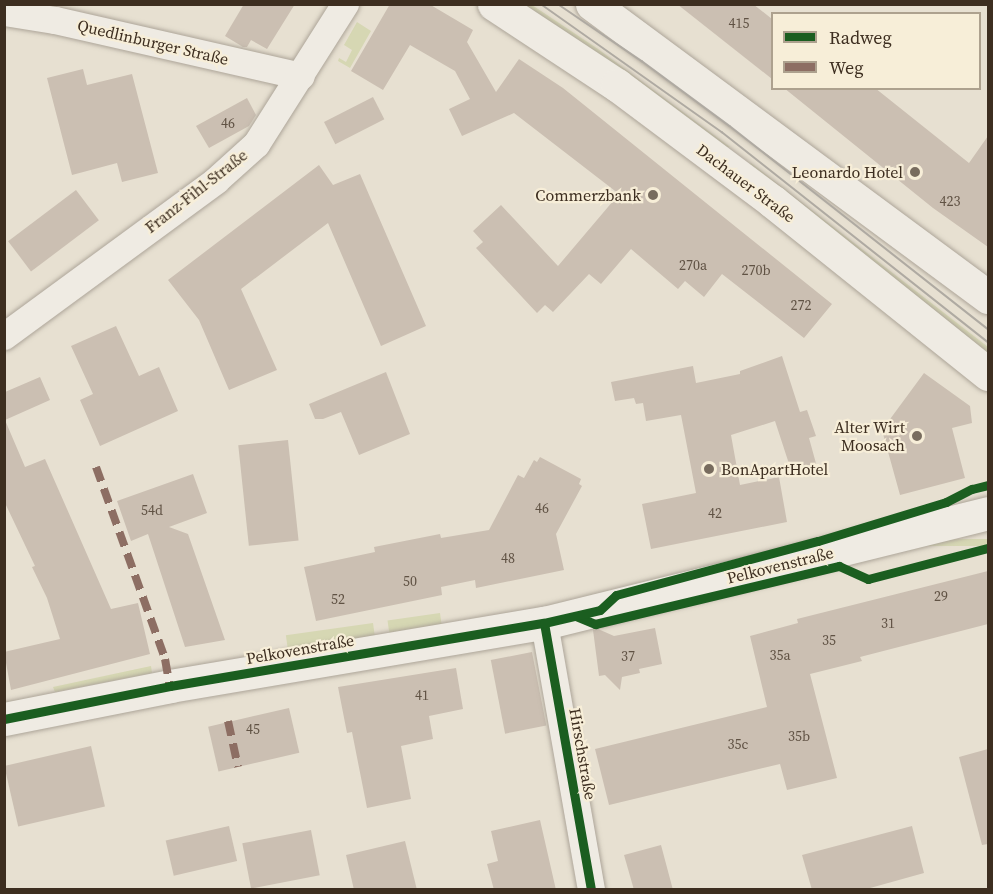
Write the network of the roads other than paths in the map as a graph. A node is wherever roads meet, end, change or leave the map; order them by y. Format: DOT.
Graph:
graph roads {
  1 [pos="345,4"];
  2 [pos="494,4"];
  3 [pos="592,4"];
  4 [pos="4,12"];
  5 [pos="301,76"];
  6 [pos="988,297"];
  7 [pos="4,336"];
  8 [pos="988,374"];
  9 [pos="988,513"];
  10 [pos="544,623"];
  11 [pos="4,719"];
  12 [pos="591,890"];
  1 -- 5 [label="street, Franz-Fihl-Straße"];
  2 -- 8 [label="main road, Dachauer Straße"];
  3 -- 6 [label="main road"];
  4 -- 5 [label="street, Quedlinburger Straße"];
  5 -- 7 [label="street, Franz-Fihl-Straße"];
  9 -- 10 [label="main road, Pelkovenstraße"];
  10 -- 11 [label="main road, Pelkovenstraße"];
  10 -- 12 [label="street, Hirschstraße"];
}
